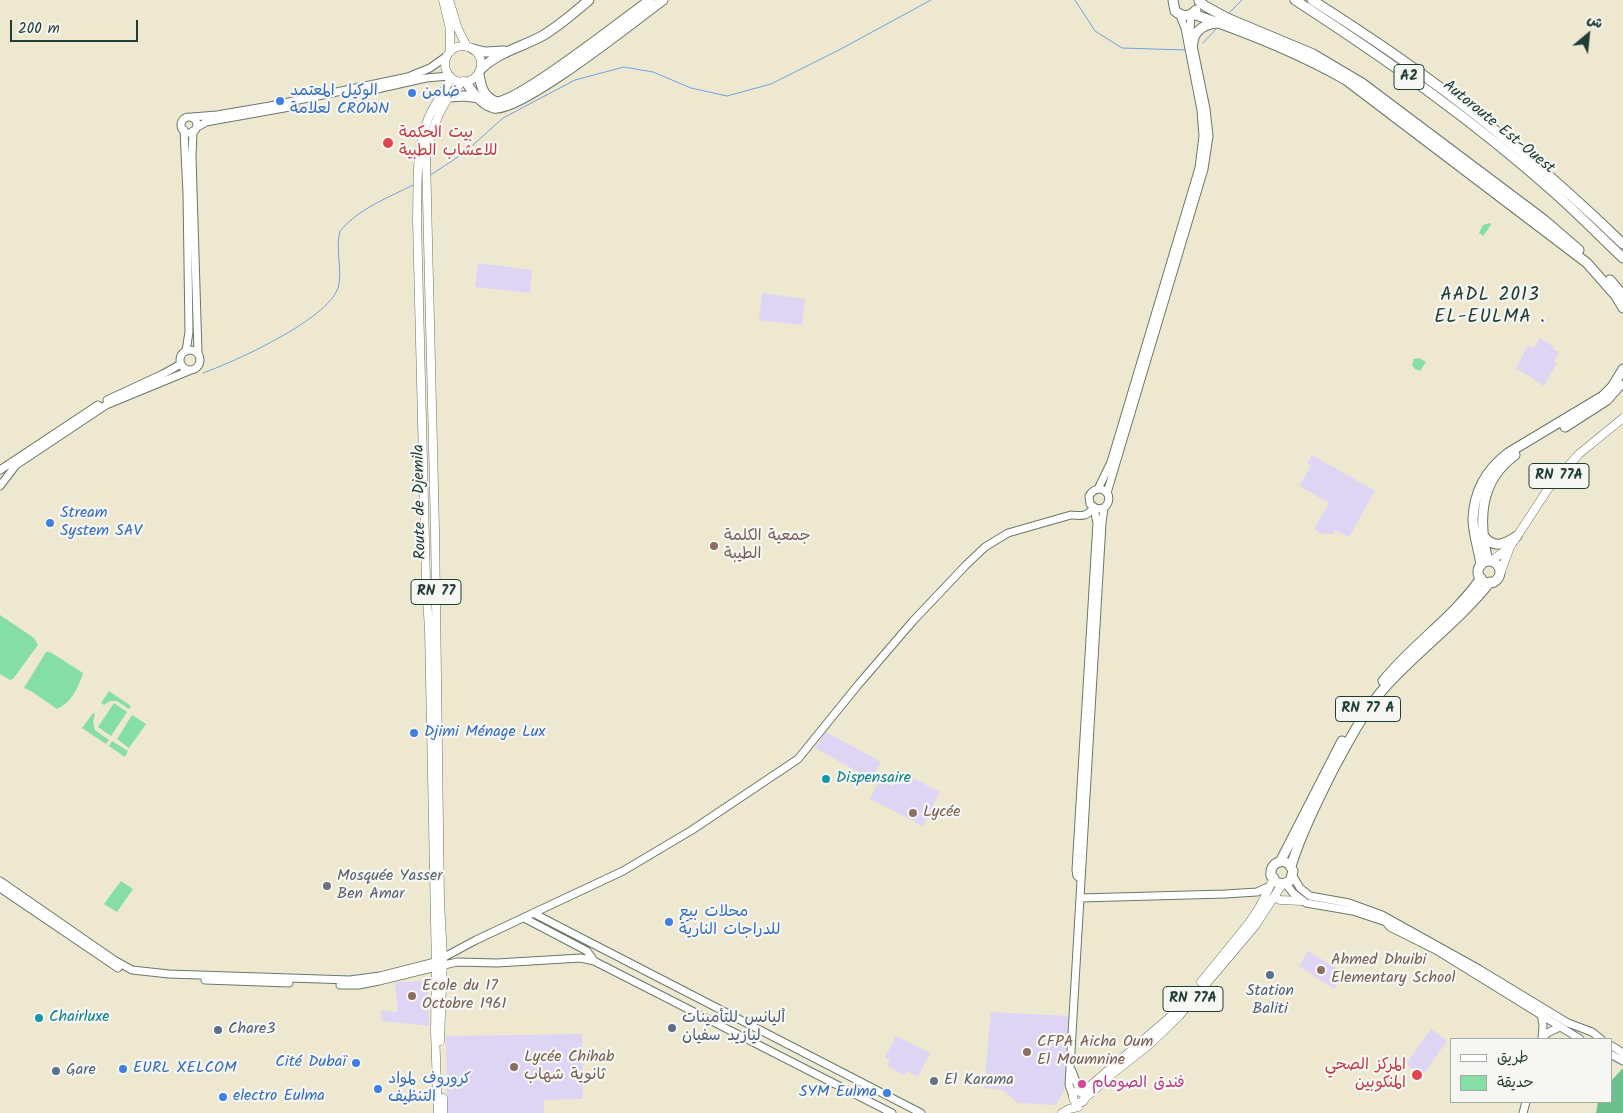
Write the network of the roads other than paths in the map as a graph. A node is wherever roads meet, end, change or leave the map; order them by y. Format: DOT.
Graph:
graph roads {
  1 [pos="443,0"];
  2 [pos="449,0"];
  3 [pos="589,0"];
  4 [pos="650,0"];
  5 [pos="663,0"];
  6 [pos="1199,0"];
  7 [pos="1295,0"];
  8 [pos="1312,0"];
  9 [pos="1174,5"];
  10 [pos="1192,14"];
  11 [pos="1222,23"];
  12 [pos="1193,43"];
  13 [pos="470,48"];
  14 [pos="512,50"];
  15 [pos="448,54"];
  16 [pos="480,72"];
  17 [pos="450,77"];
  18 [pos="465,82"];
  19 [pos="449,97"];
  20 [pos="478,98"];
  21 [pos="192,117"];
  22 [pos="195,129"];
  23 [pos="184,130"];
  24 [pos="1623,244"];
  25 [pos="1623,258"];
  26 [pos="1164,294"];
  27 [pos="1623,295"];
  28 [pos="1623,308"];
  29 [pos="186,351"];
  30 [pos="198,353"];
  31 [pos="181,364"];
  32 [pos="1623,369"];
  33 [pos="191,370"];
  34 [pos="1623,381"];
  35 [pos="1623,418"];
  36 [pos="14,463"];
  37 [pos="0,470"];
  38 [pos="2,477"];
  39 [pos="0,486"];
  40 [pos="1098,489"];
  41 [pos="1107,493"];
  42 [pos="1088,501"];
  43 [pos="1094,508"];
  44 [pos="1104,508"];
  45 [pos="1078,516"];
  46 [pos="1097,523"];
  47 [pos="1482,533"];
  48 [pos="1517,536"];
  49 [pos="1510,547"];
  50 [pos="1487,562"];
  51 [pos="1500,574"];
  52 [pos="1485,580"];
  53 [pos="1280,862"];
  54 [pos="1291,866"];
  55 [pos="1293,876"];
  56 [pos="1081,878"];
  57 [pos="1274,878"];
  58 [pos="0,881"];
  59 [pos="1284,883"];
  60 [pos="1270,886"];
  61 [pos="0,888"];
  62 [pos="1250,892"];
  63 [pos="1265,897"];
  64 [pos="1274,897"];
  65 [pos="1080,898"];
  66 [pos="1302,901"];
  67 [pos="533,913"];
  68 [pos="524,918"];
  69 [pos="462,947"];
  70 [pos="464,961"];
  71 [pos="594,961"];
  72 [pos="439,963"];
  73 [pos="1541,1014"];
  74 [pos="1560,1027"];
  75 [pos="1542,1038"];
  76 [pos="1543,1038"];
  77 [pos="1578,1038"];
  78 [pos="1600,1038"];
  79 [pos="1075,1104"];
  80 [pos="438,1113"];
  81 [pos="443,1113"];
  82 [pos="892,1113"];
  83 [pos="921,1113"];
  1 -- 15 [label="main road"];
  2 -- 13 [label="main road"];
  3 -- 14 [label="highway"];
  4 -- 16 [label="highway"];
  5 -- 20 [label="highway"];
  6 -- 10 [label="highway"];
  6 -- 27 [label="highway"];
  7 -- 25 [label="highway, Autoroute Est-Ouest / A2"];
  8 -- 24 [label="highway, Autoroute Est-Ouest / A2"];
  9 -- 10 [label="highway"];
  9 -- 26 [label="street"];
  10 -- 11 [label="highway"];
  10 -- 12 [label="street"];
  11 -- 12 [label="highway"];
  11 -- 28 [label="highway"];
  12 -- 26 [label="street"];
  13 -- 14 [label="highway"];
  13 -- 15 [label="main road"];
  13 -- 16 [label="main road"];
  14 -- 16 [label="highway"];
  15 -- 17 [label="main road"];
  15 -- 21 [label="street"];
  16 -- 18 [label="main road"];
  17 -- 18 [label="main road"];
  17 -- 22 [label="street"];
  17 -- 72 [label="main road"];
  18 -- 19 [label="main road, Route de Djemila / RN 77"];
  18 -- 20 [label="highway"];
  19 -- 20 [label="highway"];
  19 -- 72 [label="main road, Route de Djemila / RN 77"];
  21 -- 22 [label="street"];
  21 -- 23 [label="street"];
  22 -- 23 [label="street"];
  22 -- 30 [label="street"];
  23 -- 29 [label="street"];
  26 -- 40 [label="street"];
  26 -- 41 [label="street"];
  29 -- 30 [label="street"];
  29 -- 31 [label="street"];
  30 -- 33 [label="street"];
  31 -- 33 [label="street"];
  31 -- 36 [label="street"];
  32 -- 50 [label="highway"];
  33 -- 36 [label="street"];
  34 -- 47 [label="highway"];
  35 -- 48 [label="main road, RN 77A"];
  36 -- 37 [label="street"];
  36 -- 38 [label="street"];
  38 -- 39 [label="street"];
  40 -- 41 [label="street"];
  40 -- 42 [label="street"];
  41 -- 44 [label="street"];
  42 -- 43 [label="street"];
  42 -- 45 [label="street"];
  43 -- 44 [label="street"];
  43 -- 45 [label="street"];
  43 -- 46 [label="street"];
  44 -- 56 [label="street"];
  45 -- 46 [label="street"];
  45 -- 67 [label="street"];
  46 -- 56 [label="street"];
  47 -- 48 [label="highway"];
  47 -- 50 [label="highway"];
  48 -- 49 [label="main road, RN 77A"];
  49 -- 50 [label="main road"];
  49 -- 51 [label="main road"];
  50 -- 51 [label="highway"];
  50 -- 52 [label="highway"];
  51 -- 52 [label="highway"];
  52 -- 53 [label="highway"];
  52 -- 54 [label="highway, RN 77 A"];
  53 -- 54 [label="highway"];
  53 -- 57 [label="highway"];
  54 -- 55 [label="highway"];
  55 -- 59 [label="highway"];
  55 -- 78 [label="street"];
  56 -- 65 [label="street"];
  57 -- 59 [label="highway"];
  57 -- 60 [label="main road"];
  58 -- 72 [label="street"];
  59 -- 64 [label="main road, RN 77A"];
  59 -- 66 [label="street"];
  60 -- 62 [label="street"];
  60 -- 63 [label="main road"];
  61 -- 72 [label="street"];
  62 -- 63 [label="street"];
  62 -- 65 [label="street"];
  63 -- 79 [label="main road"];
  64 -- 66 [label="main road"];
  64 -- 79 [label="main road, RN 77A"];
  65 -- 79 [label="street"];
  66 -- 73 [label="street"];
  67 -- 68 [label="street"];
  67 -- 83 [label="street"];
  68 -- 69 [label="street"];
  68 -- 71 [label="street"];
  69 -- 70 [label="street"];
  69 -- 72 [label="street"];
  70 -- 71 [label="street"];
  70 -- 72 [label="street"];
  71 -- 82 [label="street"];
  72 -- 80 [label="main road"];
  72 -- 81 [label="main road, Route de Djemila / RN 77"];
  73 -- 74 [label="street"];
  73 -- 75 [label="street"];
  74 -- 76 [label="street"];
  74 -- 77 [label="street"];
}
